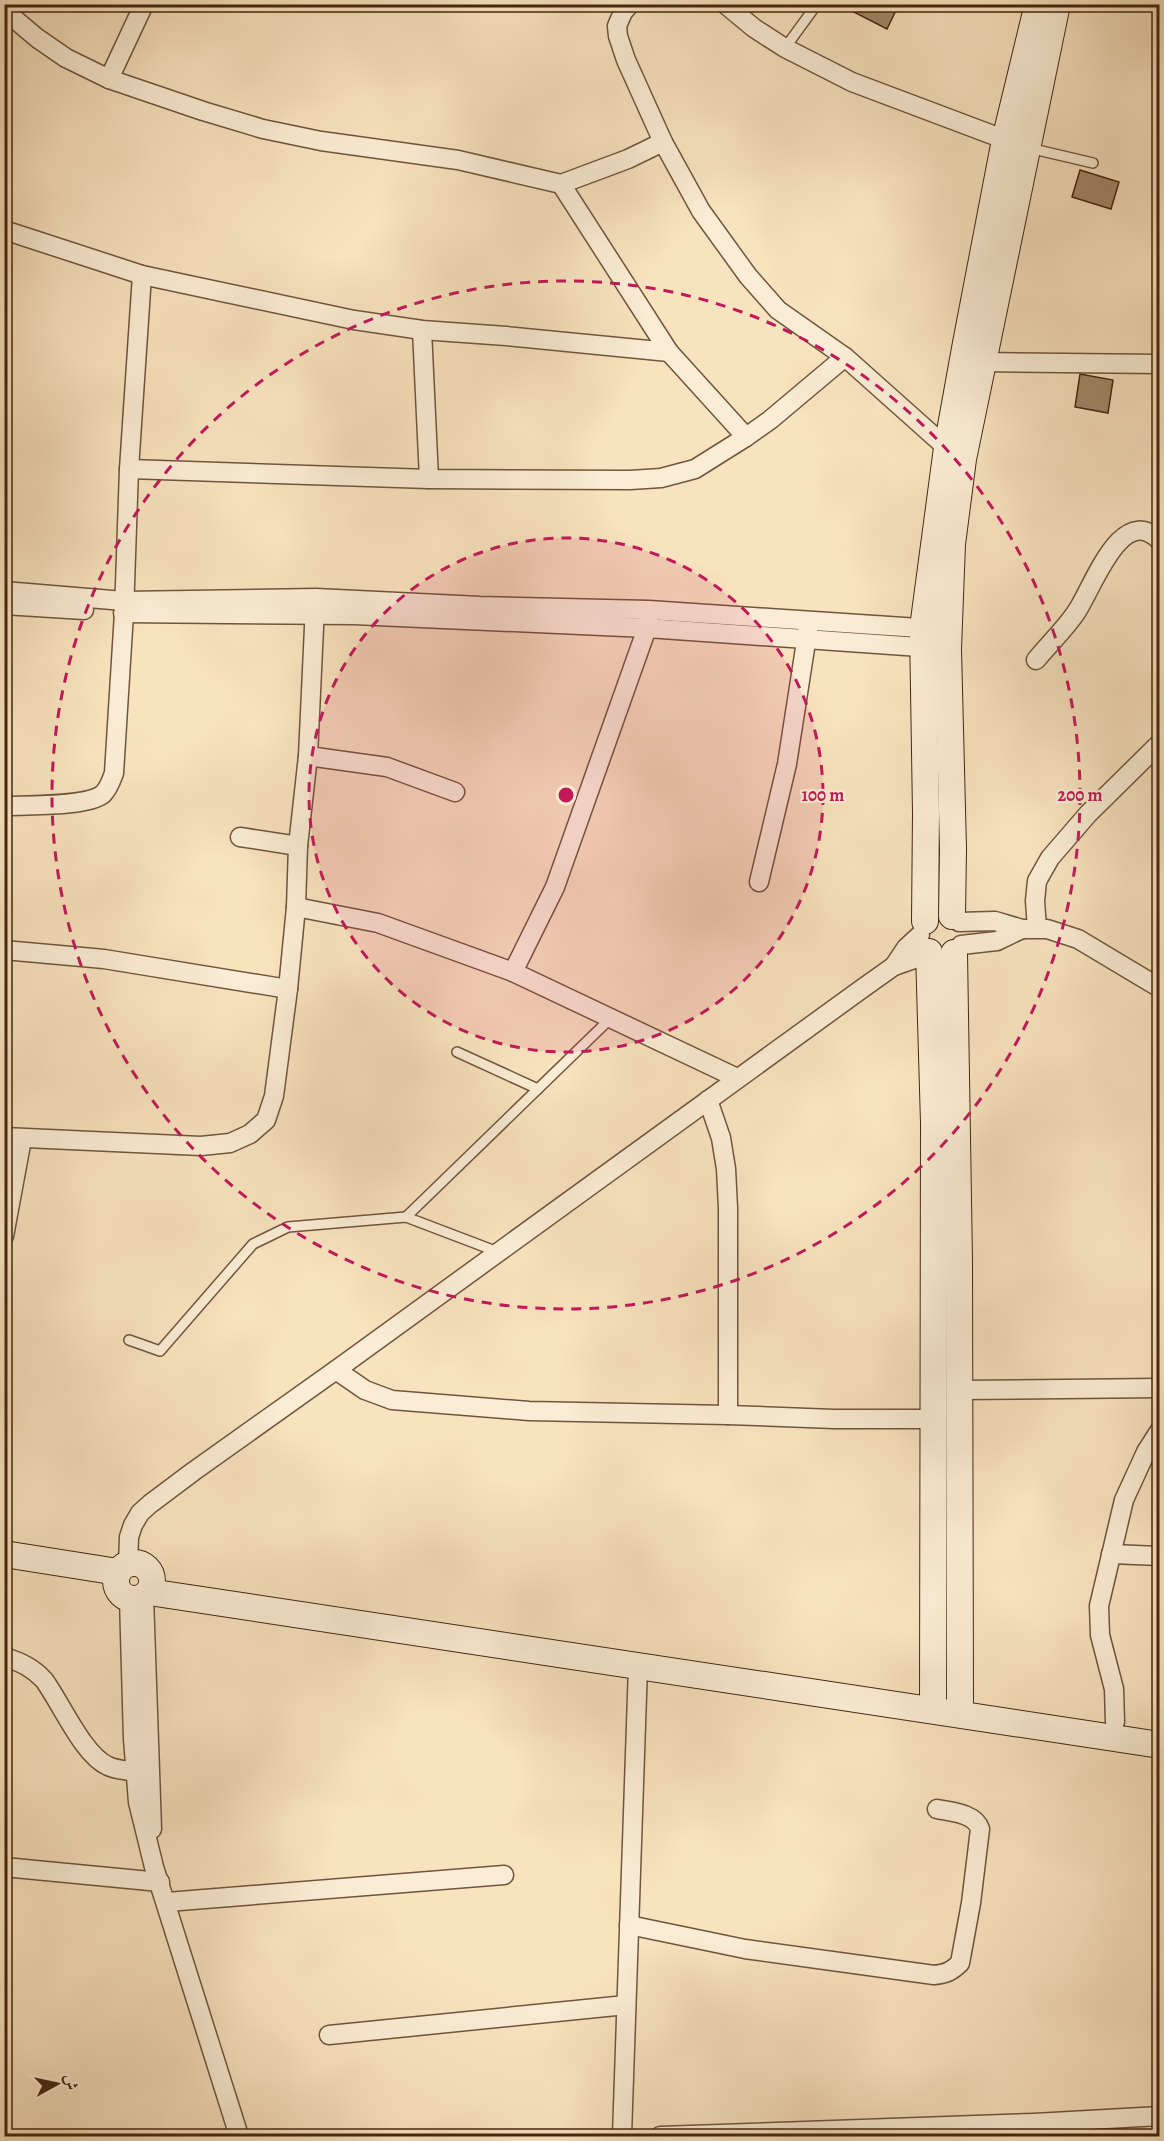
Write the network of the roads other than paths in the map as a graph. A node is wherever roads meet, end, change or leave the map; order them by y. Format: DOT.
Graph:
graph roads {
  1 [pos="144,4"];
  2 [pos="630,4"];
  3 [pos="725,4"];
  4 [pos="817,4"];
  5 [pos="1038,4"];
  6 [pos="1057,4"];
  7 [pos="4,10"];
  8 [pos="785,48"];
  9 [pos="109,79"];
  10 [pos="663,142"];
  11 [pos="1016,143"];
  12 [pos="1093,163"];
  13 [pos="561,184"];
  14 [pos="4,230"];
  15 [pos="142,275"];
  16 [pos="422,330"];
  17 [pos="669,352"];
  18 [pos="845,357"];
  19 [pos="982,362"];
  20 [pos="1160,364"];
  21 [pos="746,437"];
  22 [pos="947,448"];
  23 [pos="129,469"];
  24 [pos="429,479"];
  25 [pos="1160,541"];
  26 [pos="4,591"];
  27 [pos="4,605"];
  28 [pos="315,606"];
  29 [pos="124,607"];
  30 [pos="648,619"];
  31 [pos="809,621"];
  32 [pos="923,638"];
  33 [pos="807,640"];
  34 [pos="949,640"];
  35 [pos="1036,660"];
  36 [pos="1160,743"];
  37 [pos="308,756"];
  38 [pos="455,792"];
  39 [pos="4,806"];
  40 [pos="240,837"];
  41 [pos="298,846"];
  42 [pos="759,882"];
  43 [pos="296,907"];
  44 [pos="1030,929"];
  45 [pos="941,937"];
  46 [pos="4,950"];
  47 [pos="513,972"];
  48 [pos="1160,988"];
  49 [pos="288,989"];
  50 [pos="612,1017"];
  51 [pos="457,1052"];
  52 [pos="737,1078"];
  53 [pos="538,1089"];
  54 [pos="708,1100"];
  55 [pos="13,1138"];
  56 [pos="406,1217"];
  57 [pos="4,1236"];
  58 [pos="498,1252"];
  59 [pos="129,1340"];
  60 [pos="336,1370"];
  61 [pos="1160,1388"];
  62 [pos="959,1390"];
  63 [pos="728,1415"];
  64 [pos="933,1419"];
  65 [pos="1160,1430"];
  66 [pos="4,1554"];
  67 [pos="1111,1554"];
  68 [pos="1160,1556"];
  69 [pos="4,1569"];
  70 [pos="134,1584"];
  71 [pos="4,1657"];
  72 [pos="638,1666"];
  73 [pos="933,1701"];
  74 [pos="961,1705"];
  75 [pos="1115,1722"];
  76 [pos="1160,1728"];
  77 [pos="1160,1745"];
  78 [pos="135,1772"];
  79 [pos="937,1809"];
  80 [pos="151,1855"];
  81 [pos="4,1868"];
  82 [pos="504,1875"];
  83 [pos="160,1882"];
  84 [pos="166,1902"];
  85 [pos="629,1925"];
  86 [pos="626,2005"];
  87 [pos="329,2035"];
  88 [pos="1160,2116"];
  89 [pos="1031,2130"];
  90 [pos="239,2136"];
  91 [pos="622,2136"];
  92 [pos="660,2136"];
  93 [pos="700,2136"];
  1 -- 9 [label="street"];
  2 -- 10 [label="street"];
  3 -- 8 [label="street"];
  4 -- 8 [label="lane"];
  5 -- 11 [label="street"];
  6 -- 11 [label="street"];
  7 -- 9 [label="street"];
  8 -- 11 [label="street"];
  9 -- 13 [label="street"];
  10 -- 13 [label="street"];
  10 -- 18 [label="street"];
  11 -- 12 [label="lane"];
  11 -- 19 [label="street"];
  11 -- 22 [label="street"];
  13 -- 17 [label="street"];
  14 -- 15 [label="street"];
  15 -- 16 [label="street"];
  15 -- 23 [label="street"];
  16 -- 17 [label="street"];
  16 -- 24 [label="street"];
  17 -- 21 [label="street"];
  18 -- 21 [label="street"];
  18 -- 22 [label="street"];
  19 -- 20 [label="street"];
  19 -- 34 [label="street"];
  21 -- 24 [label="street"];
  22 -- 32 [label="street"];
  23 -- 24 [label="street"];
  23 -- 29 [label="street"];
  25 -- 35 [label="street"];
  26 -- 29 [label="street"];
  27 -- 29 [label="street"];
  28 -- 29 [label="street"];
  28 -- 30 [label="street"];
  28 -- 37 [label="street"];
  29 -- 39 [label="street"];
  30 -- 31 [label="street"];
  30 -- 33 [label="street"];
  30 -- 47 [label="street"];
  31 -- 32 [label="street"];
  31 -- 33 [label="street"];
  32 -- 33 [label="street"];
  32 -- 34 [label="street"];
  32 -- 45 [label="street"];
  33 -- 42 [label="street"];
  34 -- 45 [label="street"];
  36 -- 44 [label="street"];
  37 -- 38 [label="street"];
  37 -- 41 [label="street"];
  40 -- 41 [label="street"];
  41 -- 43 [label="street"];
  43 -- 47 [label="street"];
  43 -- 49 [label="street"];
  44 -- 45 [label="street"];
  44 -- 48 [label="street"];
  45 -- 52 [label="street"];
  45 -- 62 [label="street"];
  45 -- 64 [label="street"];
  46 -- 49 [label="street"];
  47 -- 50 [label="street"];
  49 -- 55 [label="street"];
  50 -- 52 [label="street"];
  50 -- 53 [label="lane"];
  51 -- 53 [label="lane"];
  52 -- 54 [label="street"];
  53 -- 56 [label="lane"];
  54 -- 58 [label="street"];
  54 -- 63 [label="street"];
  55 -- 57 [label="street"];
  56 -- 58 [label="lane"];
  56 -- 59 [label="lane"];
  58 -- 60 [label="street"];
  60 -- 63 [label="street"];
  60 -- 70 [label="street"];
  61 -- 62 [label="street"];
  62 -- 74 [label="street"];
  63 -- 64 [label="street"];
  64 -- 73 [label="street"];
  65 -- 67 [label="street"];
  66 -- 70 [label="street"];
  67 -- 68 [label="street"];
  67 -- 75 [label="street"];
  69 -- 70 [label="street"];
  70 -- 72 [label="street"];
  70 -- 73 [label="street"];
  70 -- 78 [label="street"];
  70 -- 80 [label="street"];
  71 -- 78 [label="street"];
  72 -- 73 [label="street"];
  72 -- 85 [label="street"];
  73 -- 74 [label="street"];
  74 -- 75 [label="street"];
  74 -- 77 [label="street"];
  75 -- 76 [label="street"];
  78 -- 80 [label="street"];
  79 -- 85 [label="street"];
  80 -- 83 [label="street"];
  81 -- 83 [label="street"];
  82 -- 84 [label="street"];
  83 -- 84 [label="street"];
  84 -- 90 [label="street"];
  85 -- 86 [label="street"];
  86 -- 87 [label="street"];
  86 -- 91 [label="street"];
  88 -- 89 [label="street"];
  89 -- 93 [label="street"];
  92 -- 93 [label="street"];
}
